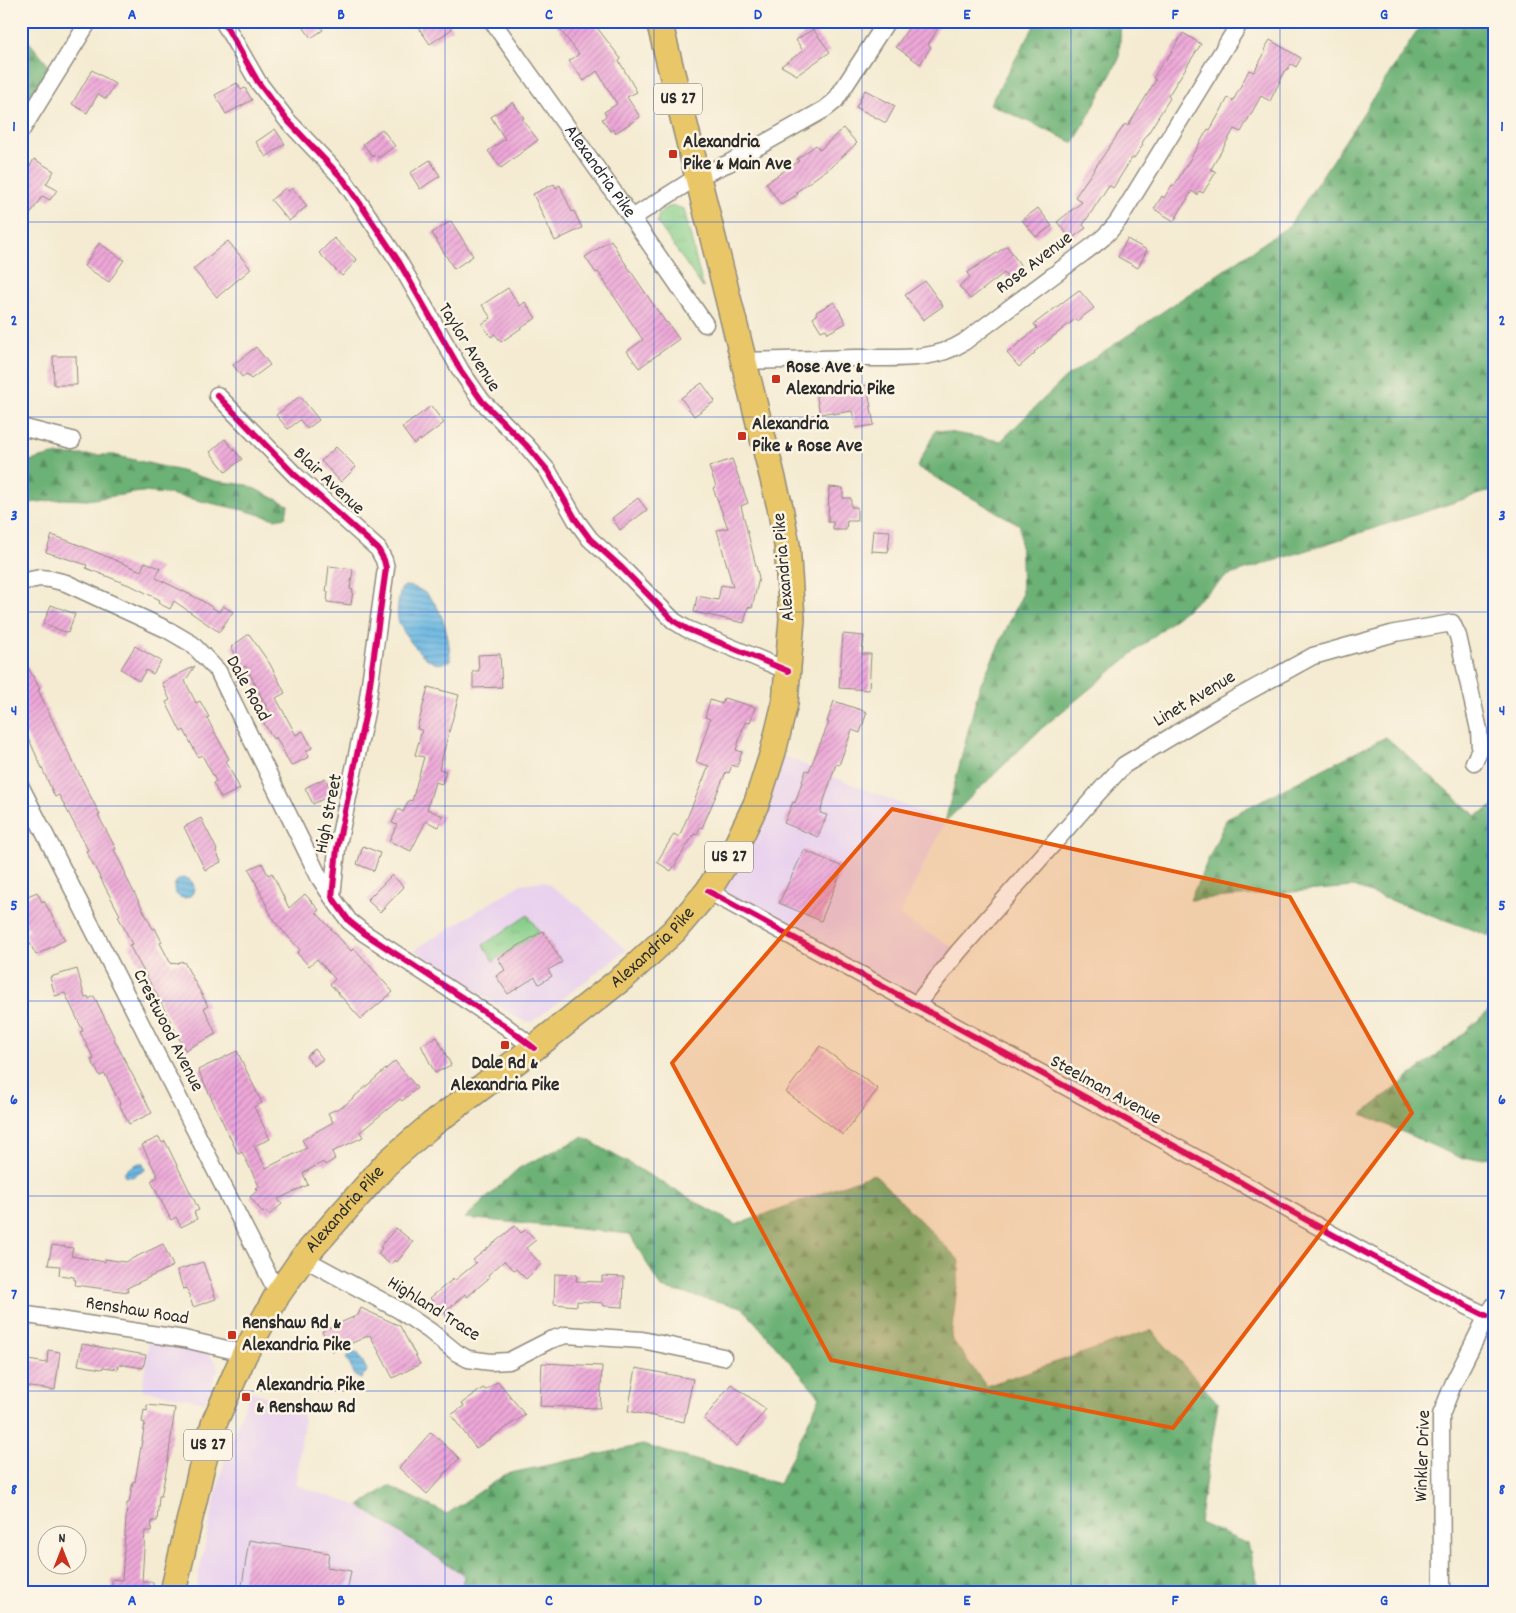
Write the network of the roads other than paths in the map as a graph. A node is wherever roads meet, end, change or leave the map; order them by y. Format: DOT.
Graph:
graph roads {
  1 [pos="89,21"];
  2 [pos="223,21"];
  3 [pos="492,21"];
  4 [pos="659,21"];
  5 [pos="887,21"];
  6 [pos="1241,21"];
  7 [pos="21,131"];
  8 [pos="697,177"];
  9 [pos="632,218"];
  10 [pos="705,324"];
  11 [pos="743,361"];
  12 [pos="217,395"];
  13 [pos="21,427"];
  14 [pos="72,440"];
  15 [pos="21,582"];
  16 [pos="381,605"];
  17 [pos="788,671"];
  18 [pos="1474,762"];
  19 [pos="21,787"];
  20 [pos="708,891"];
  21 [pos="332,897"];
  22 [pos="916,1005"];
  23 [pos="534,1048"];
  24 [pos="302,1258"];
  25 [pos="278,1294"];
  26 [pos="1491,1310"];
  27 [pos="21,1314"];
  28 [pos="244,1356"];
  29 [pos="723,1357"];
  30 [pos="173,1592"];
  31 [pos="1442,1592"];
  1 -- 7 [label="street"];
  2 -- 17 [label="street, Taylor Avenue"];
  3 -- 9 [label="street, Alexandria Pike"];
  4 -- 8 [label="main road, Alexandria Pike / US 27"];
  5 -- 8 [label="street"];
  6 -- 11 [label="street, Rose Avenue"];
  8 -- 9 [label="street"];
  8 -- 11 [label="main road, Alexandria Pike / US 27"];
  9 -- 10 [label="street, Alexandria Pike"];
  11 -- 17 [label="main road, Alexandria Pike / US 27"];
  12 -- 16 [label="street, Blair Avenue"];
  13 -- 14 [label="street"];
  15 -- 21 [label="street, Dale Road"];
  16 -- 21 [label="street, High Street"];
  17 -- 20 [label="main road, Alexandria Pike / US 27"];
  18 -- 22 [label="street, Linet Avenue"];
  19 -- 25 [label="street, Crestwood Avenue"];
  20 -- 22 [label="street, Steelman Avenue"];
  20 -- 23 [label="main road, Alexandria Pike / US 27"];
  21 -- 23 [label="street"];
  22 -- 26 [label="street, Steelman Avenue"];
  23 -- 24 [label="main road, Alexandria Pike / US 27"];
  24 -- 25 [label="main road, Alexandria Pike / US 27"];
  24 -- 29 [label="street, Highland Trace"];
  25 -- 28 [label="main road, Alexandria Pike / US 27"];
  26 -- 31 [label="street, Winkler Drive"];
  27 -- 28 [label="street, Renshaw Road"];
  28 -- 30 [label="main road, Alexandria Pike / US 27"];
}
